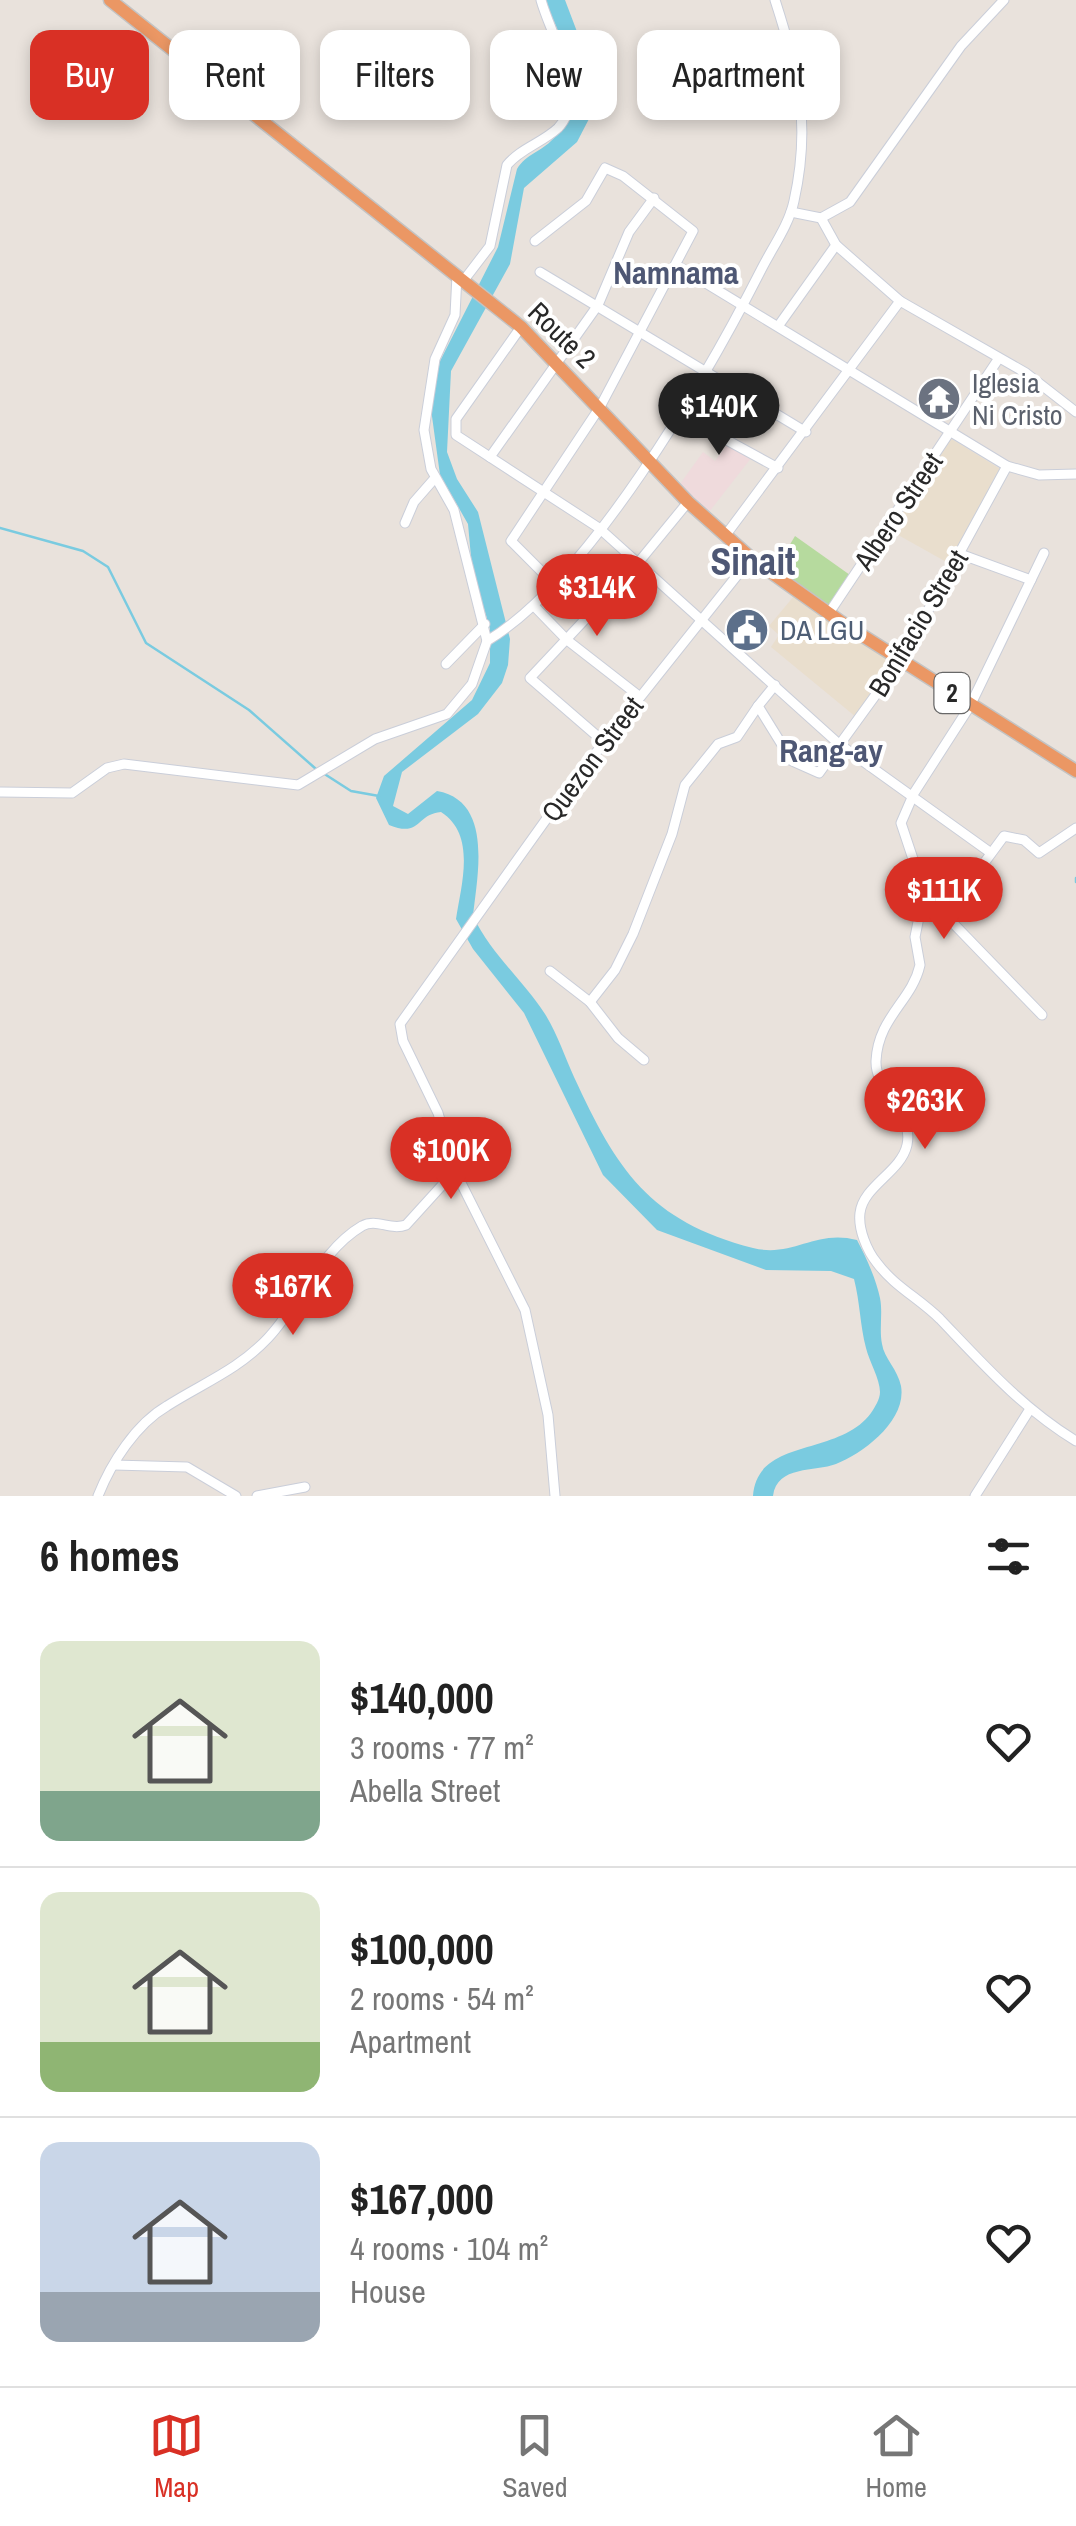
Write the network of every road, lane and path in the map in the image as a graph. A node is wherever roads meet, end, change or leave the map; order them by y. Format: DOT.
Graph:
graph roads {
  1 [pos="110,0"];
  2 [pos="540,0"];
  3 [pos="776,0"];
  4 [pos="1004,0"];
  5 [pos="654,198"];
  6 [pos="792,212"];
  7 [pos="821,218"];
  8 [pos="534,241"];
  9 [pos="836,245"];
  10 [pos="676,265"];
  11 [pos="540,272"];
  12 [pos="463,279"];
  13 [pos="900,301"];
  14 [pos="598,305"];
  15 [pos="743,305"];
  16 [pos="779,325"];
  17 [pos="521,328"];
  18 [pos="640,331"];
  19 [pos="999,358"];
  20 [pos="559,364"];
  21 [pos="850,370"];
  22 [pos="704,372"];
  23 [pos="600,407"];
  24 [pos="1076,412"];
  25 [pos="679,414"];
  26 [pos="806,432"];
  27 [pos="951,432"];
  28 [pos="490,456"];
  29 [pos="648,460"];
  30 [pos="1007,466"];
  31 [pos="778,468"];
  32 [pos="1076,474"];
  33 [pos="435,478"];
  34 [pos="544,492"];
  35 [pos="688,502"];
  36 [pos="405,524"];
  37 [pos="600,528"];
  38 [pos="725,536"];
  39 [pos="1044,552"];
  40 [pos="960,554"];
  41 [pos="752,558"];
  42 [pos="638,564"];
  43 [pos="1031,580"];
  44 [pos="553,583"];
  45 [pos="534,606"];
  46 [pos="828,614"];
  47 [pos="701,620"];
  48 [pos="485,624"];
  49 [pos="491,638"];
  50 [pos="567,640"];
  51 [pos="901,660"];
  52 [pos="446,664"];
  53 [pos="775,685"];
  54 [pos="639,696"];
  55 [pos="970,704"];
  56 [pos="758,706"];
  57 [pos="604,742"];
  58 [pos="839,744"];
  59 [pos="1076,771"];
  60 [pos="0,792"];
  61 [pos="914,793"];
  62 [pos="1076,828"];
  63 [pos="991,853"];
  64 [pos="550,971"];
  65 [pos="590,1002"];
  66 [pos="1042,1015"];
  67 [pos="644,1060"];
  68 [pos="454,1171"];
  69 [pos="1030,1409"];
  70 [pos="1076,1442"];
  71 [pos="114,1465"];
  72 [pos="305,1487"];
  73 [pos="98,1496"];
  74 [pos="236,1496"];
  75 [pos="257,1496"];
  76 [pos="555,1496"];
  77 [pos="974,1496"];
  1 -- 12 [label="highway, Route 2 / 2"];
  2 -- 12 [label="street"];
  3 -- 6 [label="street"];
  4 -- 7 [label="street"];
  5 -- 8 [label="street"];
  5 -- 10 [label="street"];
  5 -- 14 [label="street"];
  6 -- 7 [label="street"];
  6 -- 15 [label="street"];
  7 -- 9 [label="street"];
  9 -- 13 [label="street"];
  9 -- 16 [label="street"];
  10 -- 15 [label="street"];
  10 -- 18 [label="street"];
  11 -- 14 [label="street"];
  12 -- 17 [label="highway, Route 2 / 2"];
  12 -- 33 [label="street"];
  13 -- 19 [label="street"];
  13 -- 21 [label="street"];
  14 -- 18 [label="street"];
  14 -- 20 [label="street"];
  15 -- 16 [label="street"];
  15 -- 22 [label="street"];
  16 -- 21 [label="street"];
  17 -- 20 [label="highway, Route 2 / 2"];
  17 -- 28 [label="street"];
  18 -- 22 [label="street"];
  18 -- 23 [label="street"];
  19 -- 24 [label="street"];
  19 -- 27 [label="street, Albero Street"];
  20 -- 23 [label="highway, Route 2 / 2"];
  20 -- 28 [label="street"];
  21 -- 26 [label="street"];
  21 -- 27 [label="street"];
  22 -- 25 [label="street"];
  22 -- 26 [label="street"];
  23 -- 29 [label="highway, Route 2 / 2"];
  23 -- 34 [label="street"];
  25 -- 29 [label="street"];
  25 -- 31 [label="street"];
  26 -- 31 [label="street"];
  27 -- 30 [label="street"];
  27 -- 46 [label="street, Albero Street"];
  28 -- 34 [label="street"];
  29 -- 35 [label="highway, Route 2 / 2"];
  29 -- 37 [label="street"];
  30 -- 32 [label="street"];
  30 -- 40 [label="street, Bonifacio Street"];
  31 -- 38 [label="street"];
  33 -- 36 [label="street"];
  33 -- 48 [label="street"];
  34 -- 37 [label="street"];
  34 -- 44 [label="street"];
  35 -- 38 [label="highway, Route 2 / 2"];
  35 -- 42 [label="street"];
  37 -- 42 [label="street"];
  37 -- 44 [label="street"];
  38 -- 41 [label="highway, Route 2 / 2"];
  39 -- 43 [label="street"];
  40 -- 43 [label="street"];
  40 -- 51 [label="street, Bonifacio Street"];
  41 -- 46 [label="highway, Route 2 / 2"];
  41 -- 47 [label="street, Quezon Street"];
  42 -- 47 [label="street"];
  42 -- 50 [label="street"];
  43 -- 55 [label="street"];
  44 -- 45 [label="street"];
  45 -- 49 [label="street"];
  45 -- 50 [label="street"];
  46 -- 51 [label="highway, Route 2 / 2"];
  47 -- 53 [label="street"];
  47 -- 54 [label="street, Quezon Street"];
  48 -- 49 [label="street"];
  48 -- 52 [label="street"];
  49 -- 60 [label="street"];
  50 -- 54 [label="street"];
  50 -- 57 [label="street"];
  51 -- 55 [label="highway, Route 2 / 2"];
  51 -- 58 [label="street, Bonifacio Street"];
  53 -- 56 [label="street"];
  53 -- 58 [label="street"];
  54 -- 57 [label="street, Quezon Street"];
  55 -- 59 [label="highway, Route 2 / 2"];
  55 -- 61 [label="street"];
  56 -- 58 [label="street, Bonifacio Street"];
  56 -- 65 [label="street"];
  57 -- 68 [label="street, Quezon Street"];
  58 -- 61 [label="street"];
  61 -- 63 [label="street"];
  61 -- 69 [label="street"];
  62 -- 63 [label="street"];
  63 -- 66 [label="street"];
  64 -- 65 [label="street"];
  65 -- 67 [label="street"];
  68 -- 71 [label="street"];
  68 -- 76 [label="street"];
  69 -- 70 [label="street"];
  69 -- 77 [label="street"];
  71 -- 73 [label="street"];
  71 -- 74 [label="street"];
  72 -- 75 [label="street"];
}
